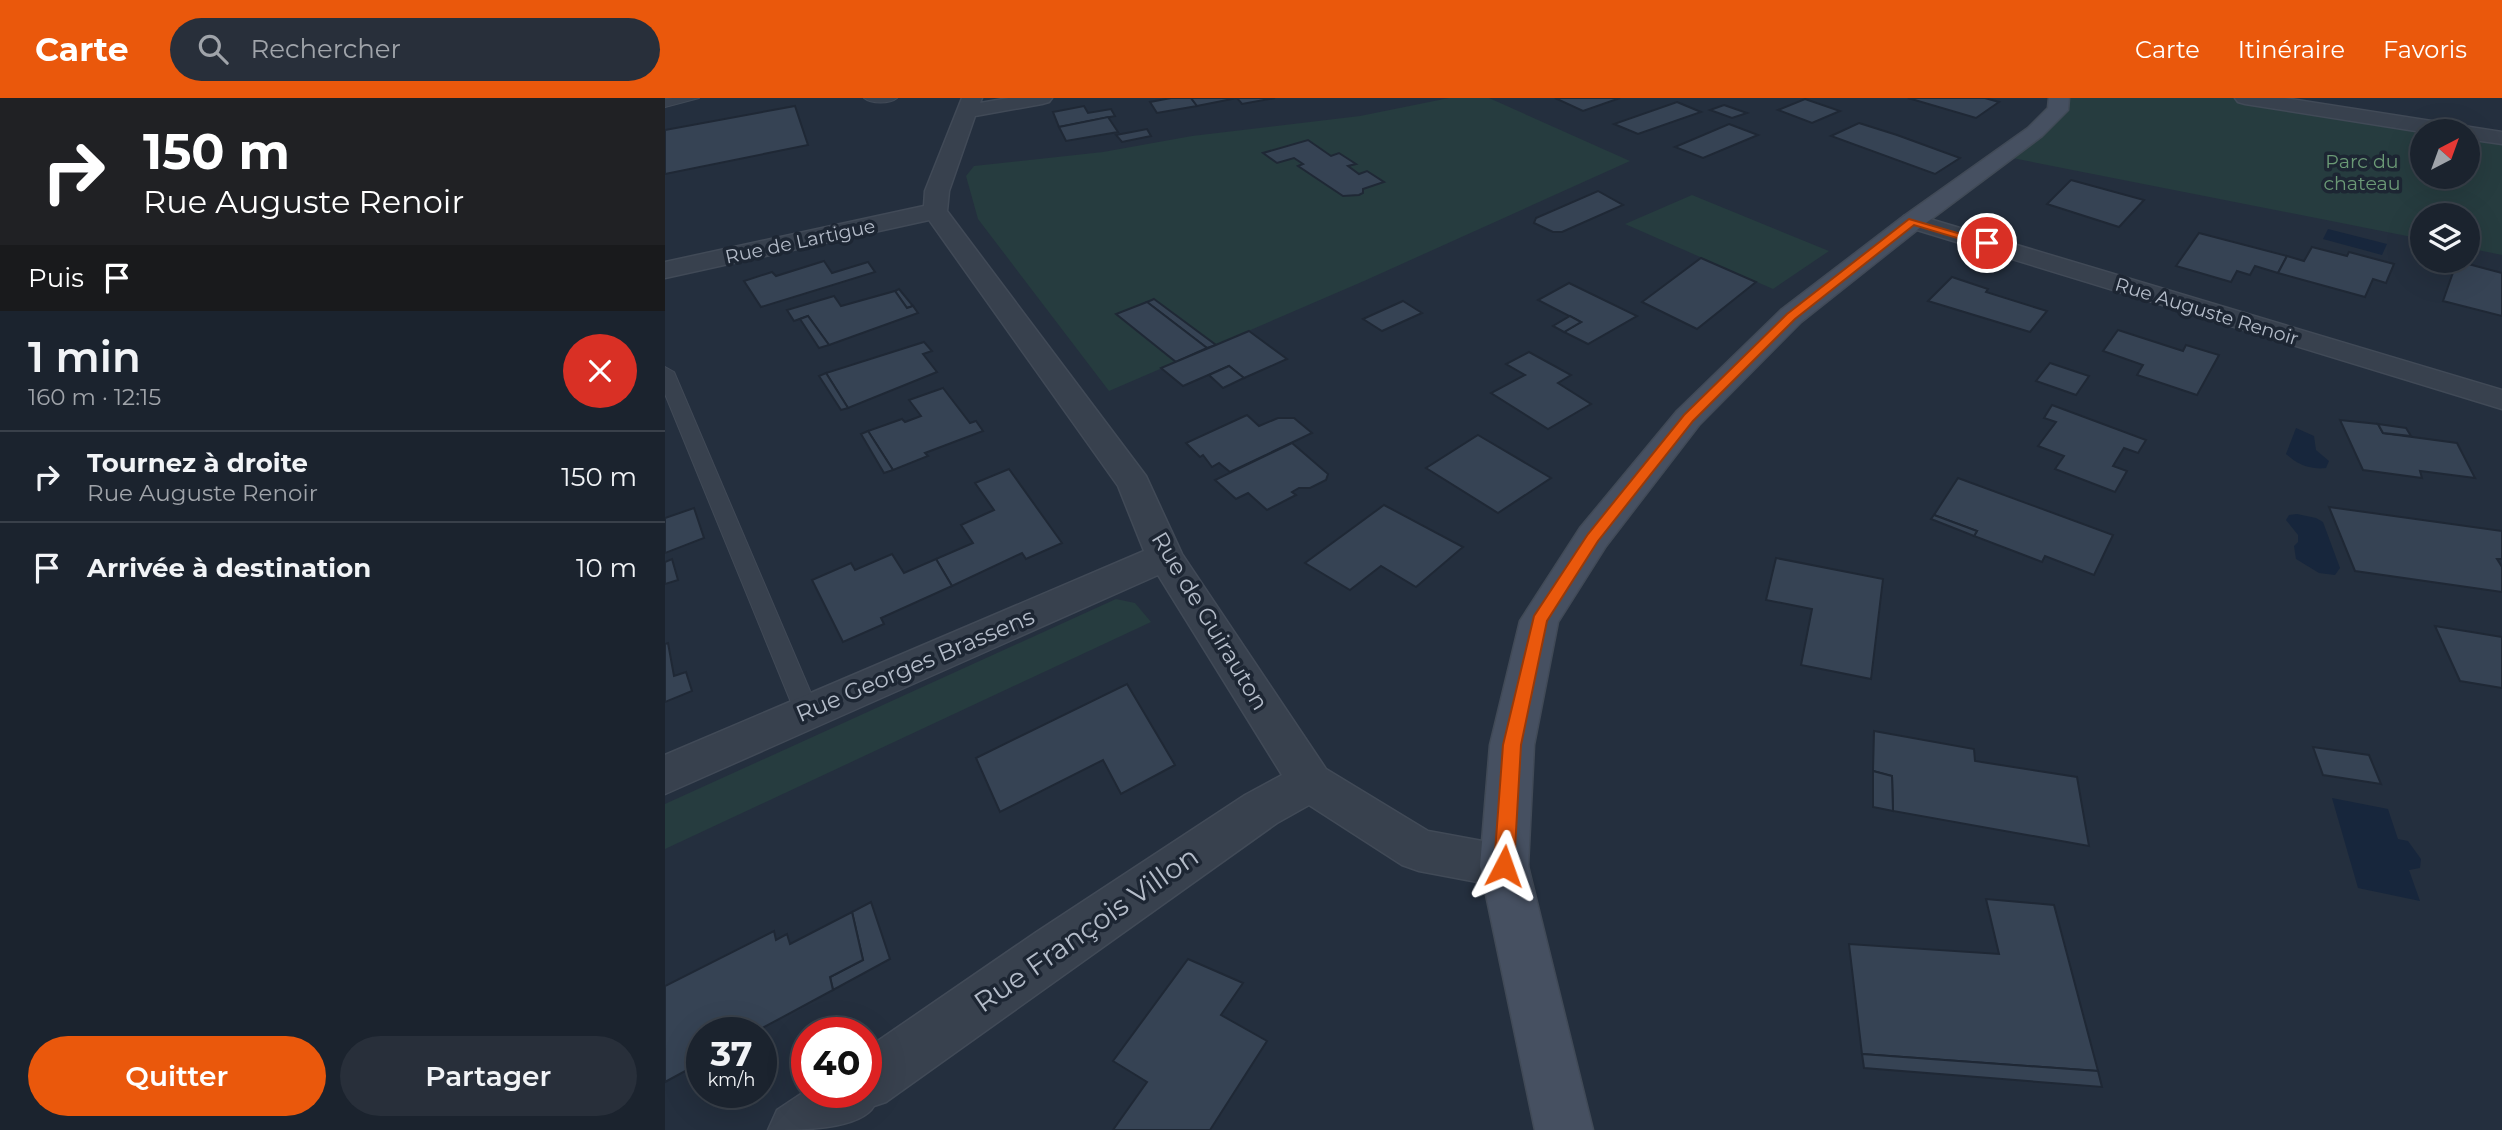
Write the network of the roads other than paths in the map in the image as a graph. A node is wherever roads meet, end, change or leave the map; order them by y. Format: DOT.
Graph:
graph roads {
  1 [pos="694,98"];
  2 [pos="870,98"];
  3 [pos="891,98"];
  4 [pos="1042,98"];
  5 [pos="2060,98"];
  6 [pos="2245,98"];
  7 [pos="665,103"];
  8 [pos="969,105"];
  9 [pos="2410,124"];
  10 [pos="2480,135"];
  11 [pos="2502,138"];
  12 [pos="935,211"];
  13 [pos="1913,221"];
  14 [pos="665,271"];
  15 [pos="665,372"];
  16 [pos="2502,400"];
  17 [pos="1165,557"];
  18 [pos="807,712"];
  19 [pos="665,775"];
  20 [pos="1310,782"];
  21 [pos="1504,866"];
  22 [pos="882,1071"];
  23 [pos="829,1108"];
  24 [pos="797,1130"];
  25 [pos="1564,1130"];
  1 -- 7 [label="lane"];
  2 -- 3 [label="lane"];
  4 -- 8 [label="street"];
  5 -- 13 [label="street"];
  6 -- 9 [label="street"];
  8 -- 12 [label="street"];
  10 -- 11 [label="street"];
  12 -- 14 [label="street, Rue de Lartigue"];
  12 -- 17 [label="street, Rue de Guirauton"];
  13 -- 16 [label="street, Rue Auguste Renoir"];
  13 -- 21 [label="street"];
  15 -- 18 [label="lane"];
  17 -- 18 [label="street, Rue Georges Brassens"];
  17 -- 20 [label="street, Rue de Guirauton"];
  18 -- 19 [label="street, Rue Georges Brassens"];
  20 -- 21 [label="street, Rue de Guirauton"];
  20 -- 22 [label="street, Rue François Villon"];
  21 -- 25 [label="street"];
  23 -- 24 [label="street"];
}
